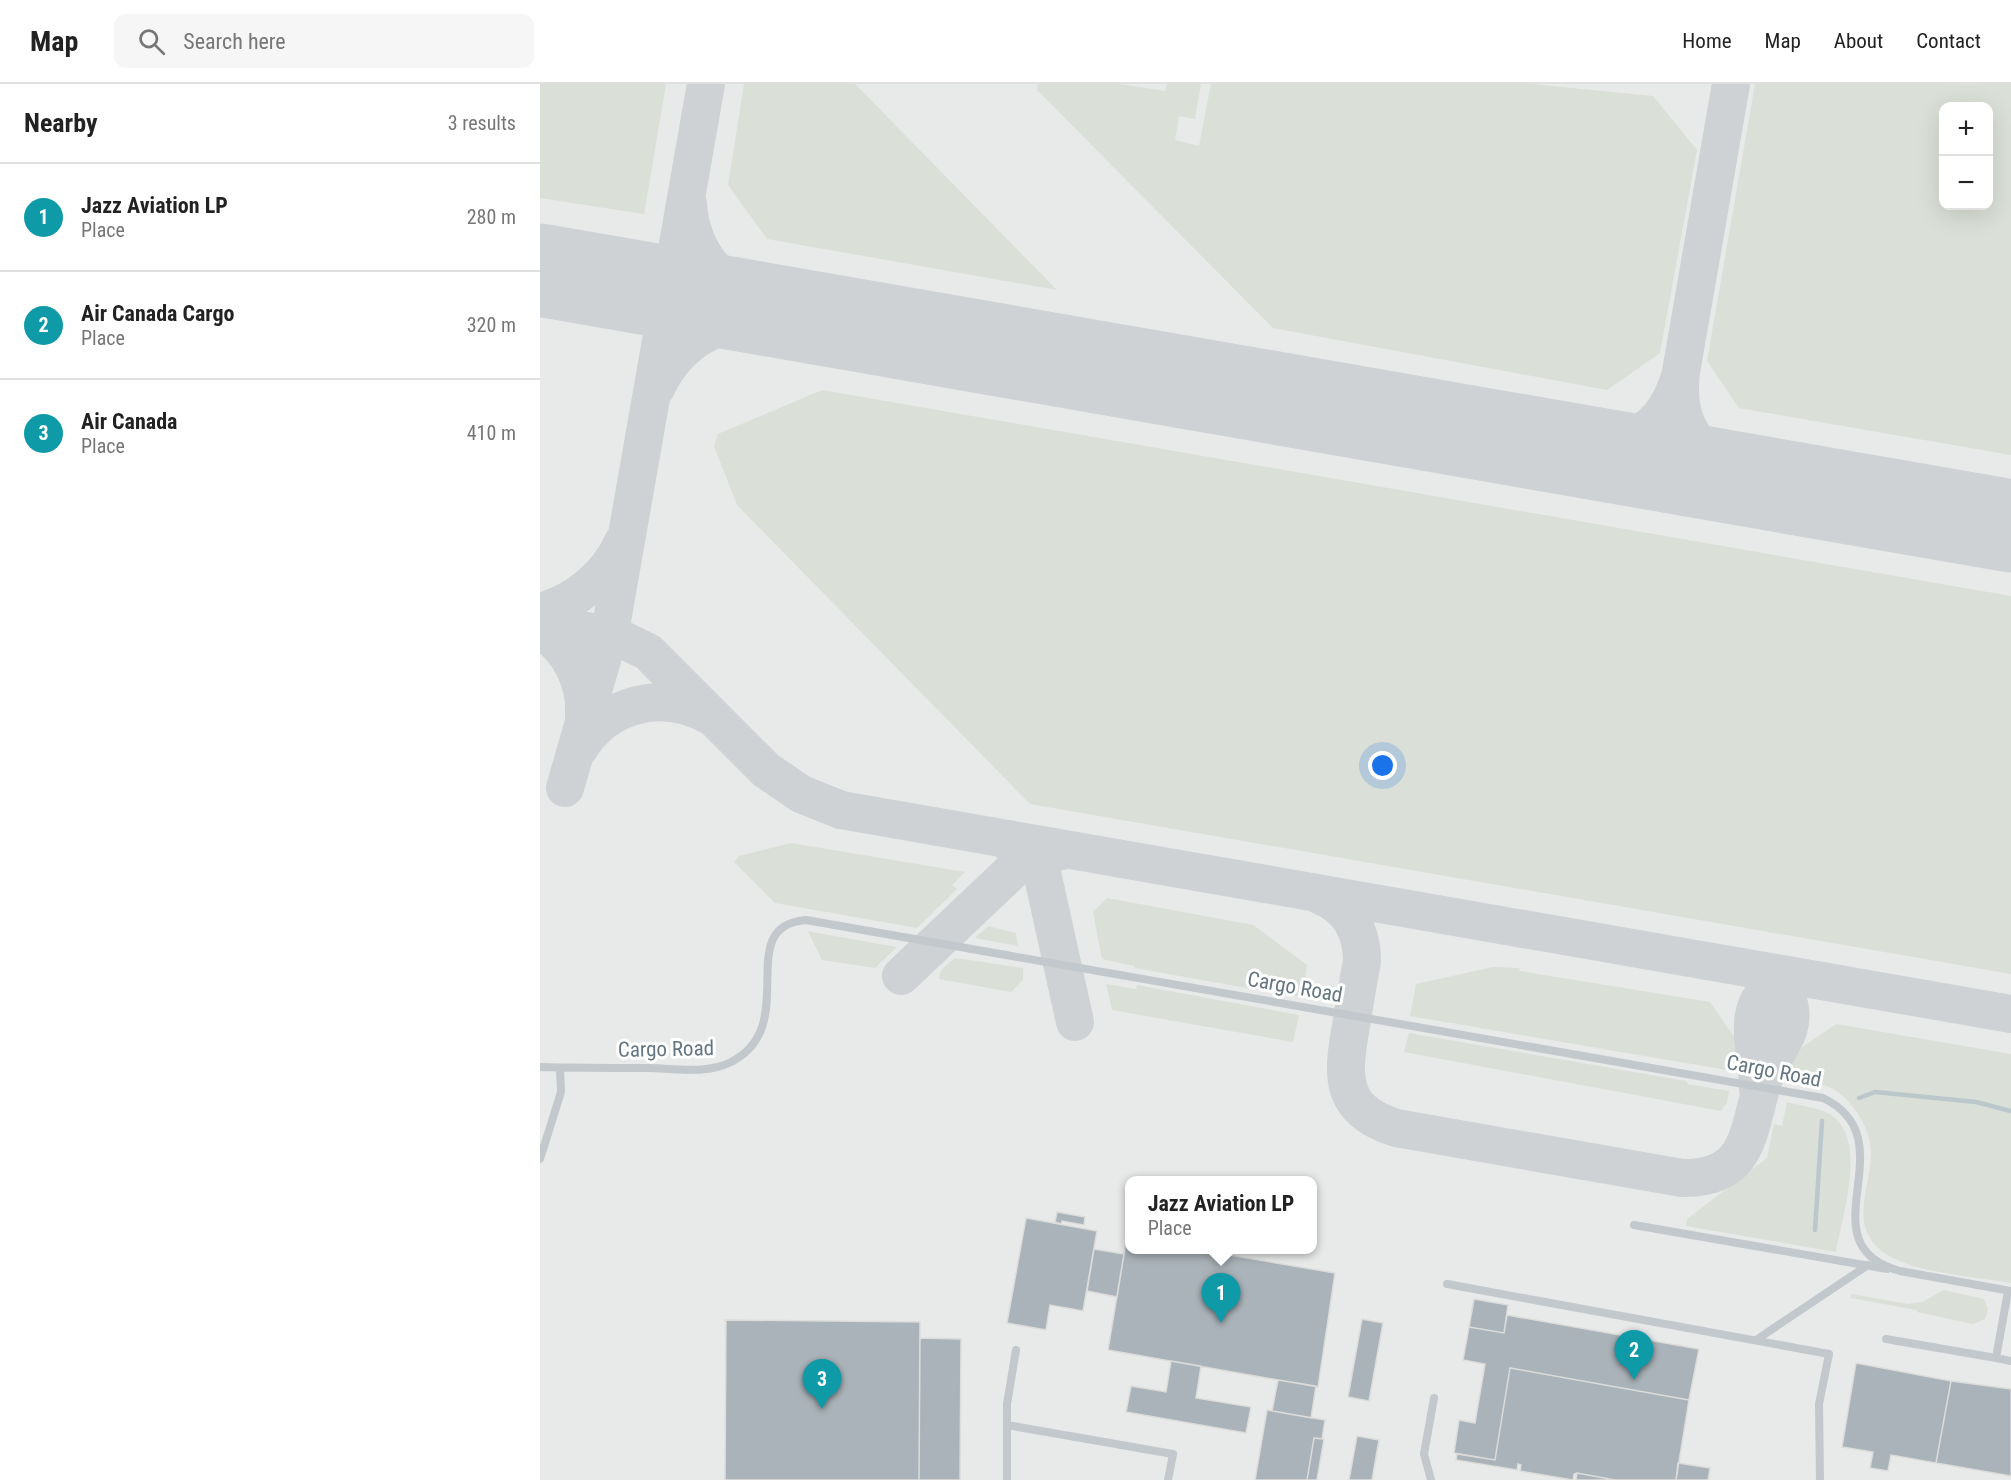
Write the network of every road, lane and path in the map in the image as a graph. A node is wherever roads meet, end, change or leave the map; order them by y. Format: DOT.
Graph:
graph roads {
  1 [pos="540,1067"];
  2 [pos="560,1068"];
  3 [pos="540,1159"];
  4 [pos="1634,1225"];
  5 [pos="1868,1265"];
  6 [pos="1900,1271"];
  7 [pos="1447,1284"];
  8 [pos="2010,1291"];
  9 [pos="1886,1339"];
  10 [pos="1756,1340"];
  11 [pos="1016,1350"];
  12 [pos="1996,1358"];
  13 [pos="2011,1361"];
  14 [pos="1434,1398"];
  15 [pos="1007,1425"];
  16 [pos="1007,1480"];
  17 [pos="1168,1480"];
  18 [pos="1431,1480"];
  19 [pos="1820,1480"];
  1 -- 2 [label="lane, Cargo Road"];
  2 -- 3 [label="lane"];
  2 -- 6 [label="lane, Cargo Road"];
  4 -- 5 [label="lane"];
  5 -- 6 [label="lane"];
  5 -- 10 [label="lane"];
  6 -- 8 [label="lane, Cargo Road"];
  7 -- 10 [label="lane"];
  8 -- 12 [label="lane"];
  9 -- 12 [label="lane"];
  10 -- 19 [label="lane"];
  11 -- 15 [label="lane"];
  12 -- 13 [label="lane"];
  14 -- 18 [label="lane"];
  15 -- 16 [label="lane"];
  15 -- 17 [label="lane"];
}
